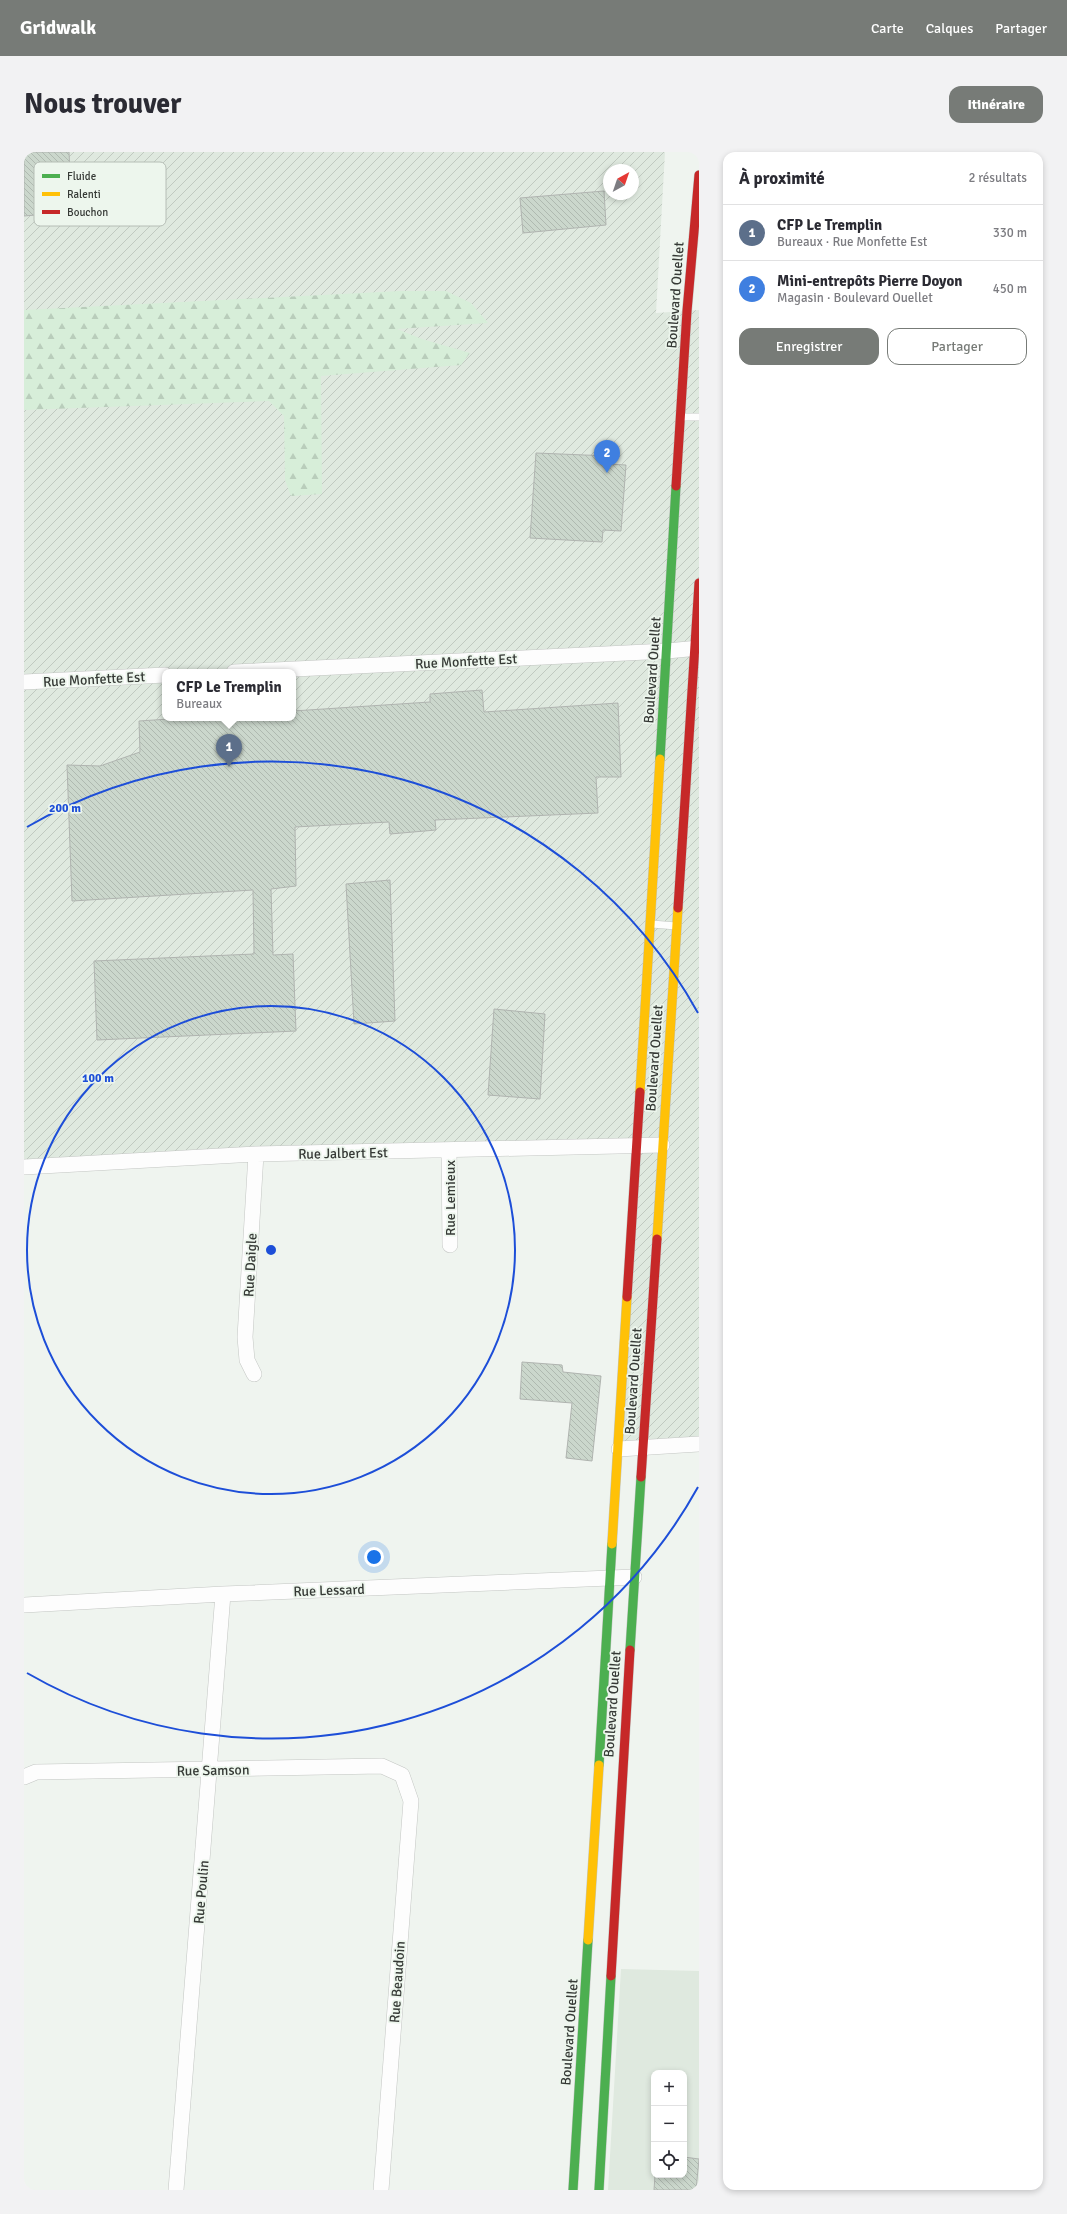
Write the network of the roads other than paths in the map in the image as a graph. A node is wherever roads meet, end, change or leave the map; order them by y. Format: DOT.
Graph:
graph roads {
  1 [pos="699,175"];
  2 [pos="682,417"];
  3 [pos="699,417"];
  4 [pos="699,583"];
  5 [pos="697,648"];
  6 [pos="667,651"];
  7 [pos="296,669"];
  8 [pos="162,675"];
  9 [pos="24,682"];
  10 [pos="650,924"];
  11 [pos="676,926"];
  12 [pos="662,1145"];
  13 [pos="636,1146"];
  14 [pos="449,1151"];
  15 [pos="256,1154"];
  16 [pos="24,1167"];
  17 [pos="450,1245"];
  18 [pos="254,1374"];
  19 [pos="699,1444"];
  20 [pos="642,1447"];
  21 [pos="619,1449"];
  22 [pos="634,1577"];
  23 [pos="608,1578"];
  24 [pos="223,1594"];
  25 [pos="24,1605"];
  26 [pos="211,1771"];
  27 [pos="402,1775"];
  28 [pos="24,1777"];
  29 [pos="607,1836"];
  30 [pos="176,2190"];
  31 [pos="381,2190"];
  32 [pos="573,2190"];
  33 [pos="599,2190"];
  1 -- 2 [label="street, Boulevard Ouellet"];
  2 -- 3 [label="lane"];
  2 -- 6 [label="street, Boulevard Ouellet"];
  4 -- 5 [label="street, Boulevard Ouellet"];
  5 -- 6 [label="street, Rue Monfette Est"];
  5 -- 11 [label="street, Boulevard Ouellet"];
  6 -- 7 [label="street, Rue Monfette Est"];
  6 -- 10 [label="street, Boulevard Ouellet"];
  8 -- 9 [label="street, Rue Monfette Est"];
  10 -- 11 [label="lane"];
  10 -- 13 [label="street, Boulevard Ouellet"];
  11 -- 12 [label="street, Boulevard Ouellet"];
  12 -- 13 [label="street, Rue Jalbert Est"];
  12 -- 20 [label="street, Boulevard Ouellet"];
  13 -- 14 [label="street, Rue Jalbert Est"];
  13 -- 21 [label="street, Boulevard Ouellet"];
  14 -- 15 [label="street, Rue Jalbert Est"];
  14 -- 17 [label="street, Rue Lemieux"];
  15 -- 16 [label="street, Rue Jalbert Est"];
  15 -- 18 [label="street, Rue Daigle"];
  19 -- 20 [label="street"];
  20 -- 21 [label="street"];
  20 -- 22 [label="street, Boulevard Ouellet"];
  21 -- 23 [label="street, Boulevard Ouellet"];
  22 -- 23 [label="street, Rue Lessard"];
  22 -- 29 [label="street, Boulevard Ouellet"];
  23 -- 24 [label="street, Rue Lessard"];
  23 -- 29 [label="street, Boulevard Ouellet"];
  24 -- 25 [label="street, Rue Lessard"];
  24 -- 26 [label="street, Rue Poulin"];
  26 -- 27 [label="street, Rue Samson"];
  26 -- 28 [label="street, Rue Samson"];
  26 -- 30 [label="street, Rue Poulin"];
  27 -- 31 [label="street, Rue Beaudoin"];
  29 -- 32 [label="street, Boulevard Ouellet"];
  29 -- 33 [label="street, Boulevard Ouellet"];
}
